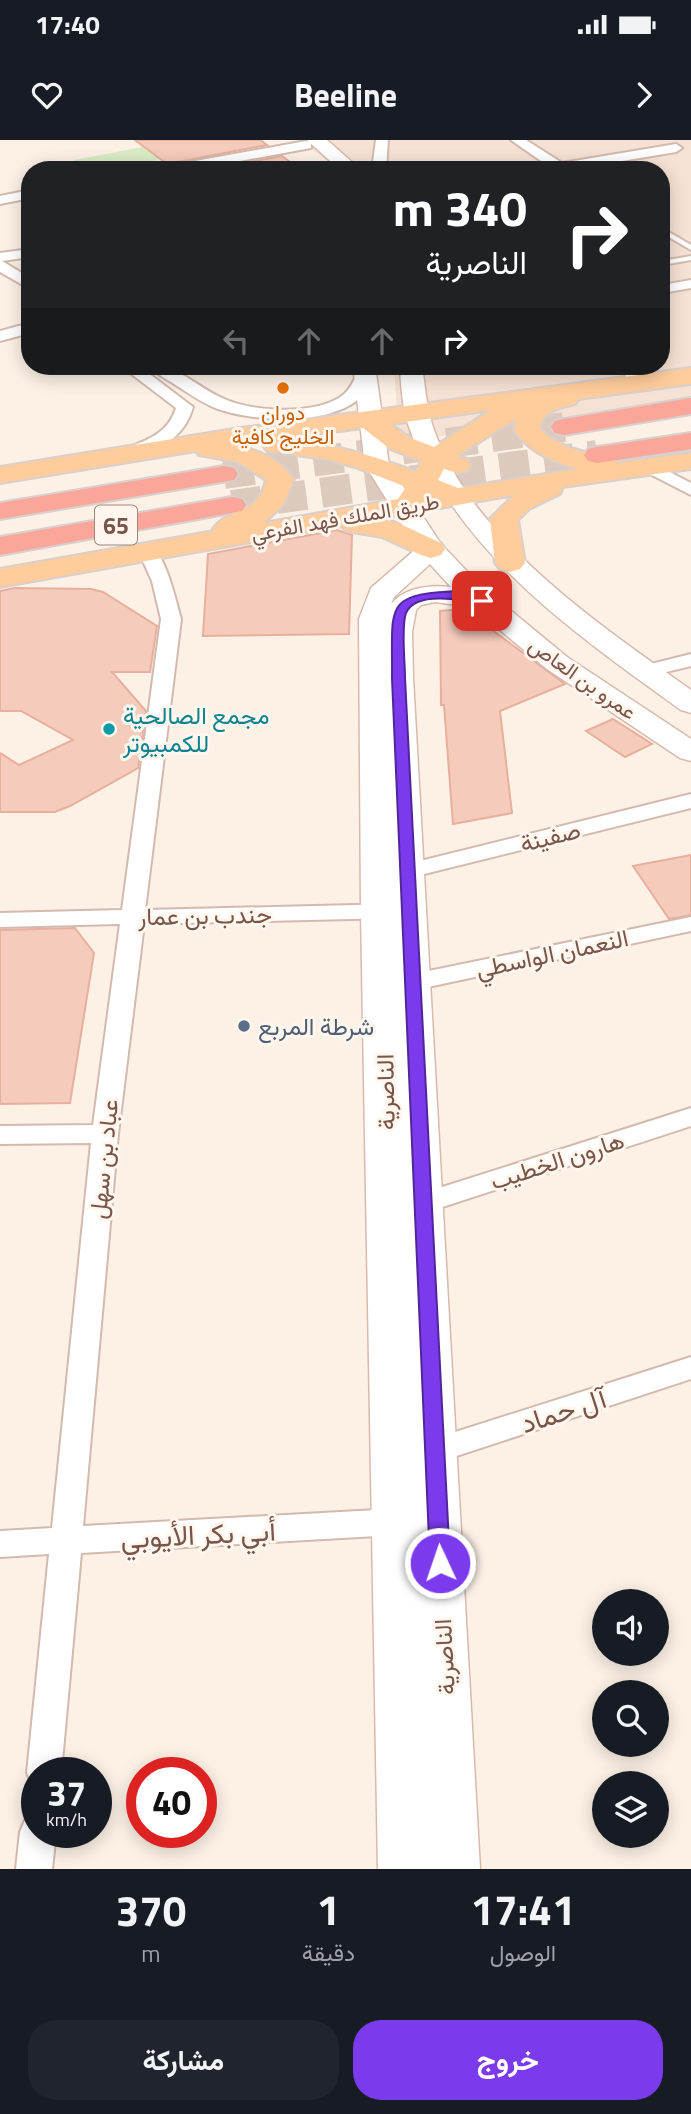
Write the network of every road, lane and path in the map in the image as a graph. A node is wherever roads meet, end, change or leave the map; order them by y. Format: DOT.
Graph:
graph roads {
  1 [pos="382,140"];
  2 [pos="517,140"];
  3 [pos="662,140"];
  4 [pos="307,142"];
  5 [pos="676,148"];
  6 [pos="691,157"];
  7 [pos="213,161"];
  8 [pos="323,161"];
  9 [pos="338,161"];
  10 [pos="380,161"];
  11 [pos="550,161"];
  12 [pos="596,161"];
  13 [pos="21,196"];
  14 [pos="0,200"];
  15 [pos="670,235"];
  16 [pos="691,248"];
  17 [pos="21,254"];
  18 [pos="0,257"];
  19 [pos="691,258"];
  20 [pos="670,262"];
  21 [pos="0,265"];
  22 [pos="21,279"];
  23 [pos="691,284"];
  24 [pos="670,287"];
  25 [pos="670,291"];
  26 [pos="691,302"];
  27 [pos="21,330"];
  28 [pos="0,336"];
  29 [pos="141,375"];
  30 [pos="172,375"];
  31 [pos="364,375"];
  32 [pos="364,375"];
  33 [pos="412,375"];
  34 [pos="691,376"];
  35 [pos="628,379"];
  36 [pos="591,390"];
  37 [pos="691,406"];
  38 [pos="306,413"];
  39 [pos="417,414"];
  40 [pos="370,420"];
  41 [pos="564,427"];
  42 [pos="234,437"];
  43 [pos="399,443"];
  44 [pos="194,444"];
  45 [pos="126,455"];
  46 [pos="688,455"];
  47 [pos="435,458"];
  48 [pos="377,465"];
  49 [pos="591,465"];
  50 [pos="650,467"];
  51 [pos="224,474"];
  52 [pos="0,475"];
  53 [pos="422,484"];
  54 [pos="691,490"];
  55 [pos="0,495"];
  56 [pos="458,498"];
  57 [pos="232,505"];
  58 [pos="405,508"];
  59 [pos="0,511"];
  60 [pos="246,534"];
  61 [pos="0,545"];
  62 [pos="431,549"];
  63 [pos="147,550"];
  64 [pos="0,560"];
  65 [pos="510,563"];
  66 [pos="0,578"];
  67 [pos="482,601"];
  68 [pos="691,660"];
  69 [pos="646,671"];
  70 [pos="691,704"];
  71 [pos="691,752"];
  72 [pos="691,801"];
  73 [pos="408,871"];
  74 [pos="394,911"];
  75 [pos="131,917"];
  76 [pos="0,920"];
  77 [pos="691,924"];
  78 [pos="414,982"];
  79 [pos="691,1117"];
  80 [pos="104,1134"];
  81 [pos="0,1135"];
  82 [pos="424,1203"];
  83 [pos="691,1368"];
  84 [pos="435,1451"];
  85 [pos="395,1522"];
  86 [pos="68,1542"];
  87 [pos="0,1544"];
  88 [pos="46,1757"];
  89 [pos="36,1848"];
  90 [pos="34,1869"];
  91 [pos="404,1869"];
  92 [pos="454,1869"];
  1 -- 10 [label="street"];
  2 -- 11 [label="street"];
  3 -- 5 [label="street"];
  4 -- 7 [label="street"];
  4 -- 8 [label="street"];
  4 -- 9 [label="street"];
  5 -- 6 [label="street"];
  5 -- 12 [label="street"];
  13 -- 14 [label="street"];
  15 -- 16 [label="lane"];
  17 -- 18 [label="street"];
  19 -- 20 [label="lane"];
  21 -- 22 [label="street"];
  23 -- 24 [label="street"];
  25 -- 26 [label="street"];
  27 -- 28 [label="street"];
  29 -- 45 [label="street"];
  30 -- 38 [label="street"];
  31 -- 38 [label="street"];
  32 -- 40 [label="street"];
  33 -- 39 [label="street"];
  34 -- 35 [label="main road"];
  35 -- 36 [label="main road"];
  35 -- 46 [label="main road"];
  36 -- 39 [label="main road"];
  36 -- 47 [label="main road"];
  37 -- 41 [label="highway"];
  38 -- 42 [label="main road"];
  39 -- 40 [label="main road"];
  39 -- 43 [label="main road"];
  39 -- 47 [label="street"];
  40 -- 42 [label="main road"];
  40 -- 43 [label="main road"];
  40 -- 48 [label="street"];
  42 -- 44 [label="main road"];
  43 -- 47 [label="main road"];
  43 -- 48 [label="main road"];
  44 -- 45 [label="main road"];
  44 -- 48 [label="main road"];
  45 -- 52 [label="main road"];
  45 -- 63 [label="main road"];
  46 -- 49 [label="highway"];
  46 -- 50 [label="main road, طريق الملك فهد الفرعي"];
  47 -- 49 [label="main road"];
  47 -- 53 [label="main road"];
  47 -- 56 [label="street, عمرو بن العاص"];
  48 -- 53 [label="main road"];
  48 -- 58 [label="street, عمرو بن العاص"];
  48 -- 60 [label="main road"];
  49 -- 50 [label="main road, طريق الملك فهد الفرعي"];
  49 -- 56 [label="main road, طريق الملك فهد الفرعي"];
  49 -- 65 [label="main road"];
  50 -- 54 [label="street"];
  51 -- 55 [label="main road"];
  51 -- 59 [label="highway, 65"];
  53 -- 56 [label="main road"];
  53 -- 58 [label="main road"];
  56 -- 58 [label="main road, طريق الملك فهد الفرعي"];
  56 -- 65 [label="street, عمرو بن العاص"];
  57 -- 61 [label="highway, 65"];
  57 -- 64 [label="main road"];
  58 -- 60 [label="main road, طريق الملك فهد الفرعي"];
  58 -- 62 [label="street, عمرو بن العاص"];
  60 -- 62 [label="main road"];
  60 -- 63 [label="main road, طريق الملك فهد الفرعي"];
  62 -- 67 [label="street, عمرو بن العاص"];
  62 -- 74 [label="street, الناصرية"];
  63 -- 66 [label="main road, طريق الملك فهد الفرعي"];
  63 -- 75 [label="street, عباد بن سهل"];
  65 -- 69 [label="street, عمرو بن العاص"];
  67 -- 71 [label="street, عمرو بن العاص"];
  67 -- 73 [label="street, الناصرية"];
  68 -- 69 [label="street"];
  69 -- 70 [label="street, عمرو بن العاص"];
  72 -- 73 [label="street, صفينة"];
  73 -- 74 [label="street, الناصرية"];
  74 -- 75 [label="street, جندب بن عمار"];
  74 -- 78 [label="street, الناصرية"];
  74 -- 85 [label="street, الناصرية"];
  75 -- 76 [label="street, جندب بن عمار"];
  75 -- 80 [label="street, عباد بن سهل"];
  77 -- 78 [label="street, النعمان الواسطي"];
  78 -- 82 [label="street, الناصرية"];
  79 -- 82 [label="street, هارون الخطيب"];
  80 -- 81 [label="street"];
  80 -- 86 [label="street, عباد بن سهل"];
  82 -- 84 [label="street, الناصرية"];
  83 -- 84 [label="street, آل حماد"];
  84 -- 92 [label="street, الناصرية"];
  85 -- 86 [label="street, أبي بكر الأيوبي"];
  85 -- 91 [label="street, الناصرية"];
  86 -- 87 [label="street, أبي بكر الأيوبي"];
  86 -- 88 [label="street, عباد بن سهل"];
  89 -- 90 [label="street"];
}
